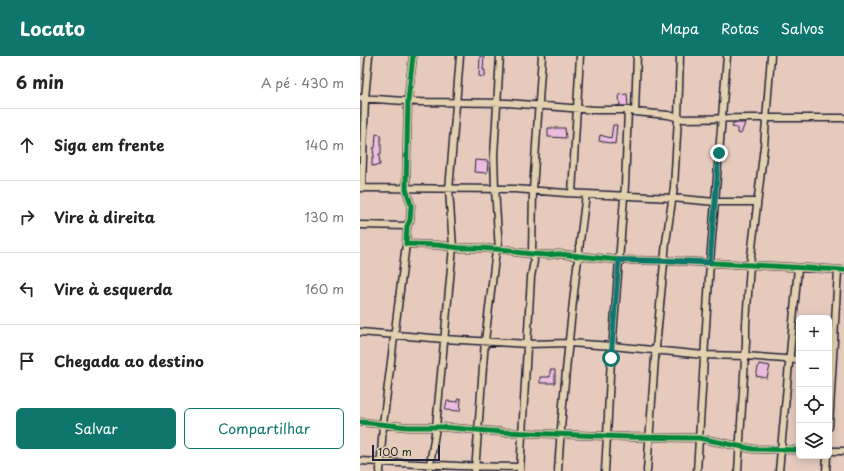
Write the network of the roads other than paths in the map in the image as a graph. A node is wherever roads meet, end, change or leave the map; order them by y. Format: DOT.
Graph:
graph roads {
  1 [pos="369,56"];
  2 [pos="413,56"];
  3 [pos="460,56"];
  4 [pos="500,56"];
  5 [pos="542,56"];
  6 [pos="580,56"];
  7 [pos="636,56"];
  8 [pos="680,56"];
  9 [pos="727,56"];
  10 [pos="771,56"];
  11 [pos="362,98"];
  12 [pos="408,100"];
  13 [pos="456,103"];
  14 [pos="498,103"];
  15 [pos="538,105"];
  16 [pos="577,108"];
  17 [pos="628,110"];
  18 [pos="635,112"];
  19 [pos="678,118"];
  20 [pos="722,118"];
  21 [pos="766,118"];
  22 [pos="844,118"];
  23 [pos="361,189"];
  24 [pos="406,189"];
  25 [pos="494,189"];
  26 [pos="449,190"];
  27 [pos="533,190"];
  28 [pos="572,193"];
  29 [pos="586,194"];
  30 [pos="624,195"];
  31 [pos="672,198"];
  32 [pos="715,202"];
  33 [pos="757,202"];
  34 [pos="360,225"];
  35 [pos="407,226"];
  36 [pos="406,244"];
  37 [pos="453,247"];
  38 [pos="497,250"];
  39 [pos="532,254"];
  40 [pos="578,256"];
  41 [pos="619,260"];
  42 [pos="664,261"];
  43 [pos="710,262"];
  44 [pos="750,265"];
  45 [pos="798,268"];
  46 [pos="841,270"];
  47 [pos="360,332"];
  48 [pos="394,335"];
  49 [pos="444,339"];
  50 [pos="485,341"];
  51 [pos="528,344"];
  52 [pos="569,344"];
  53 [pos="612,346"];
  54 [pos="656,349"];
  55 [pos="832,353"];
  56 [pos="704,354"];
  57 [pos="745,356"];
  58 [pos="789,359"];
  59 [pos="796,360"];
  60 [pos="830,387"];
  61 [pos="360,422"];
  62 [pos="829,423"];
  63 [pos="384,424"];
  64 [pos="436,427"];
  65 [pos="478,430"];
  66 [pos="522,433"];
  67 [pos="560,434"];
  68 [pos="608,436"];
  69 [pos="650,437"];
  70 [pos="699,438"];
  71 [pos="740,447"];
  72 [pos="780,450"];
  73 [pos="796,450"];
  74 [pos="832,451"];
  75 [pos="844,451"];
  76 [pos="827,459"];
  77 [pos="360,461"];
  78 [pos="381,462"];
  79 [pos="429,464"];
  80 [pos="475,468"];
  81 [pos="520,469"];
  82 [pos="380,471"];
  83 [pos="428,471"];
  84 [pos="558,471"];
  85 [pos="605,471"];
  86 [pos="648,471"];
  87 [pos="697,471"];
  88 [pos="738,471"];
  89 [pos="779,471"];
  90 [pos="826,471"];
  1 -- 11 [label="street"];
  2 -- 12 [label="street"];
  3 -- 13 [label="street"];
  4 -- 14 [label="street"];
  5 -- 15 [label="street"];
  6 -- 16 [label="street"];
  7 -- 18 [label="street"];
  8 -- 19 [label="street"];
  9 -- 20 [label="street"];
  10 -- 21 [label="street"];
  11 -- 12 [label="street"];
  11 -- 23 [label="street"];
  12 -- 13 [label="street"];
  12 -- 24 [label="street"];
  13 -- 14 [label="street"];
  13 -- 26 [label="street"];
  14 -- 15 [label="street"];
  14 -- 25 [label="street"];
  15 -- 16 [label="street"];
  15 -- 27 [label="street"];
  16 -- 17 [label="street"];
  16 -- 28 [label="street"];
  17 -- 18 [label="street"];
  17 -- 30 [label="street"];
  18 -- 19 [label="street"];
  19 -- 20 [label="street"];
  19 -- 31 [label="street"];
  20 -- 21 [label="street"];
  20 -- 32 [label="street"];
  21 -- 22 [label="street"];
  21 -- 33 [label="street"];
  23 -- 24 [label="street"];
  24 -- 26 [label="street"];
  24 -- 35 [label="street"];
  25 -- 26 [label="street"];
  25 -- 27 [label="street"];
  25 -- 38 [label="street"];
  26 -- 37 [label="street"];
  27 -- 28 [label="street"];
  27 -- 39 [label="street"];
  28 -- 29 [label="street"];
  29 -- 30 [label="street"];
  29 -- 40 [label="street"];
  30 -- 31 [label="street"];
  30 -- 41 [label="street"];
  31 -- 32 [label="street"];
  31 -- 42 [label="street"];
  32 -- 33 [label="street"];
  32 -- 43 [label="street"];
  33 -- 44 [label="street"];
  34 -- 35 [label="street"];
  35 -- 36 [label="street"];
  36 -- 37 [label="street"];
  36 -- 48 [label="street"];
  37 -- 38 [label="street"];
  37 -- 49 [label="street"];
  38 -- 39 [label="street"];
  38 -- 50 [label="street"];
  39 -- 40 [label="street"];
  39 -- 51 [label="street"];
  40 -- 41 [label="street"];
  40 -- 52 [label="street"];
  41 -- 42 [label="street"];
  41 -- 53 [label="street"];
  42 -- 43 [label="street"];
  42 -- 54 [label="street"];
  43 -- 44 [label="street"];
  43 -- 56 [label="street"];
  44 -- 45 [label="street"];
  44 -- 57 [label="street"];
  45 -- 46 [label="street"];
  45 -- 58 [label="street"];
  46 -- 55 [label="street"];
  47 -- 48 [label="street"];
  48 -- 49 [label="street"];
  48 -- 63 [label="street"];
  49 -- 50 [label="street"];
  49 -- 64 [label="street"];
  50 -- 51 [label="street"];
  50 -- 65 [label="street"];
  51 -- 52 [label="street"];
  51 -- 66 [label="street"];
  52 -- 53 [label="street"];
  52 -- 67 [label="street"];
  53 -- 54 [label="street"];
  53 -- 68 [label="street"];
  54 -- 56 [label="street"];
  54 -- 69 [label="street"];
  56 -- 57 [label="street"];
  56 -- 70 [label="street"];
  57 -- 58 [label="street"];
  57 -- 71 [label="street"];
  58 -- 59 [label="street"];
  58 -- 72 [label="street"];
  60 -- 62 [label="street"];
  61 -- 63 [label="street"];
  63 -- 64 [label="street"];
  63 -- 78 [label="street"];
  64 -- 65 [label="street"];
  64 -- 79 [label="street"];
  65 -- 66 [label="street"];
  65 -- 80 [label="street"];
  66 -- 67 [label="street"];
  66 -- 81 [label="street"];
  67 -- 68 [label="street"];
  67 -- 84 [label="street"];
  68 -- 69 [label="street"];
  68 -- 85 [label="street"];
  69 -- 70 [label="street"];
  69 -- 86 [label="street"];
  70 -- 71 [label="street"];
  70 -- 87 [label="street"];
  71 -- 72 [label="street"];
  71 -- 88 [label="street"];
  72 -- 73 [label="street"];
  72 -- 89 [label="street"];
  74 -- 75 [label="street"];
  76 -- 90 [label="street"];
  77 -- 78 [label="street"];
  78 -- 79 [label="street"];
  78 -- 82 [label="street"];
  79 -- 80 [label="street"];
  79 -- 83 [label="street"];
  80 -- 81 [label="street"];
}
